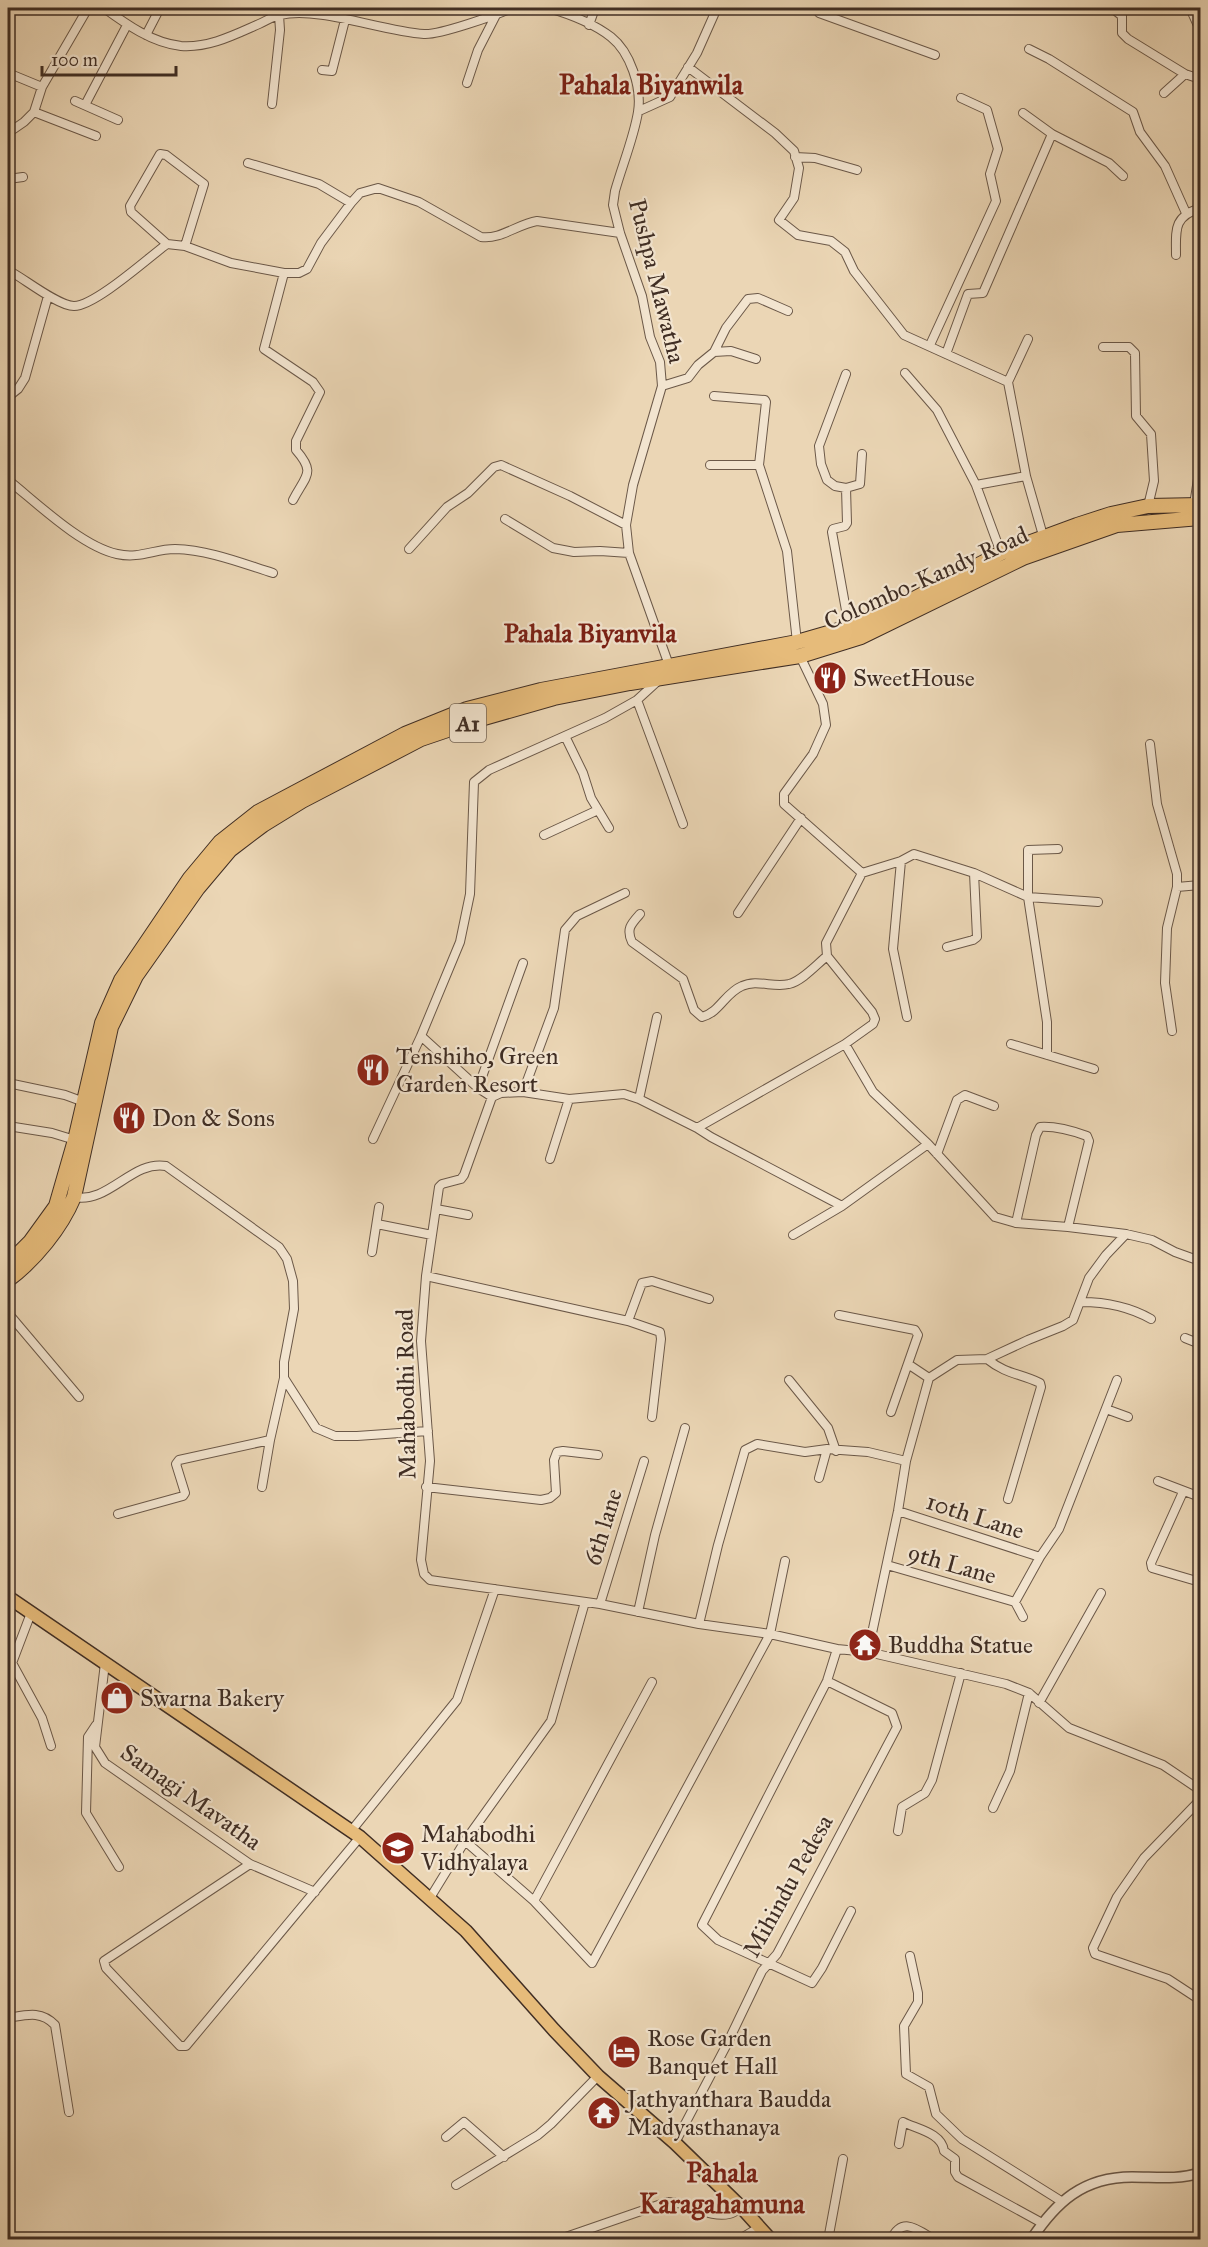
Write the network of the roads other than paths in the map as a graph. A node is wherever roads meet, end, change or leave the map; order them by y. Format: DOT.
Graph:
graph roads {
  1 [pos="88,8"];
  2 [pos="104,8"];
  3 [pos="160,8"];
  4 [pos="512,8"];
  5 [pos="548,8"];
  6 [pos="595,8"];
  7 [pos="717,8"];
  8 [pos="816,8"];
  9 [pos="1112,8"];
  10 [pos="1190,8"];
  11 [pos="279,15"];
  12 [pos="496,15"];
  13 [pos="345,20"];
  14 [pos="127,25"];
  15 [pos="589,25"];
  16 [pos="1200,30"];
  17 [pos="146,35"];
  18 [pos="1029,49"];
  19 [pos="935,55"];
  20 [pos="688,67"];
  21 [pos="322,70"];
  22 [pos="8,73"];
  23 [pos="1185,74"];
  24 [pos="1200,79"];
  25 [pos="467,82"];
  26 [pos="42,87"];
  27 [pos="1164,93"];
  28 [pos="962,98"];
  29 [pos="75,101"];
  30 [pos="272,104"];
  31 [pos="85,105"];
  32 [pos="639,111"];
  33 [pos="34,112"];
  34 [pos="1023,113"];
  35 [pos="118,120"];
  36 [pos="8,133"];
  37 [pos="1052,134"];
  38 [pos="96,136"];
  39 [pos="795,156"];
  40 [pos="248,163"];
  41 [pos="857,170"];
  42 [pos="1124,176"];
  43 [pos="23,177"];
  44 [pos="8,179"];
  45 [pos="351,203"];
  46 [pos="1200,208"];
  47 [pos="1186,213"];
  48 [pos="620,233"];
  49 [pos="167,244"];
  50 [pos="185,246"];
  51 [pos="1176,255"];
  52 [pos="8,272"];
  53 [pos="284,273"];
  54 [pos="48,296"];
  55 [pos="788,311"];
  56 [pos="1028,339"];
  57 [pos="930,345"];
  58 [pos="1103,347"];
  59 [pos="714,352"];
  60 [pos="946,354"];
  61 [pos="756,359"];
  62 [pos="905,373"];
  63 [pos="846,374"];
  64 [pos="1008,382"];
  65 [pos="662,386"];
  66 [pos="714,396"];
  67 [pos="8,397"];
  68 [pos="862,454"];
  69 [pos="710,465"];
  70 [pos="759,465"];
  71 [pos="1200,466"];
  72 [pos="1026,476"];
  73 [pos="8,480"];
  74 [pos="976,485"];
  75 [pos="846,488"];
  76 [pos="293,500"];
  77 [pos="1148,506"];
  78 [pos="1198,509"];
  79 [pos="506,519"];
  80 [pos="626,525"];
  81 [pos="1045,543"];
  82 [pos="410,549"];
  83 [pos="629,553"];
  84 [pos="1000,553"];
  85 [pos="273,573"];
  86 [pos="849,627"];
  87 [pos="798,649"];
  88 [pos="668,672"];
  89 [pos="637,700"];
  90 [pos="565,736"];
  91 [pos="1150,744"];
  92 [pos="598,810"];
  93 [pos="801,818"];
  94 [pos="683,824"];
  95 [pos="609,828"];
  96 [pos="544,835"];
  97 [pos="1058,849"];
  98 [pos="901,861"];
  99 [pos="862,873"];
  100 [pos="974,873"];
  101 [pos="1200,885"];
  102 [pos="1177,887"];
  103 [pos="625,892"];
  104 [pos="1028,897"];
  105 [pos="1098,902"];
  106 [pos="738,913"];
  107 [pos="640,914"];
  108 [pos="947,947"];
  109 [pos="827,956"];
  110 [pos="523,963"];
  111 [pos="657,1017"];
  112 [pos="907,1017"];
  113 [pos="1172,1031"];
  114 [pos="422,1036"];
  115 [pos="845,1044"];
  116 [pos="1011,1044"];
  117 [pos="1047,1055"];
  118 [pos="1094,1069"];
  119 [pos="8,1083"];
  120 [pos="478,1088"];
  121 [pos="524,1092"];
  122 [pos="492,1097"];
  123 [pos="569,1099"];
  124 [pos="639,1099"];
  125 [pos="84,1102"];
  126 [pos="994,1107"];
  127 [pos="8,1126"];
  128 [pos="696,1128"];
  129 [pos="373,1139"];
  130 [pos="75,1140"];
  131 [pos="928,1144"];
  132 [pos="937,1155"];
  133 [pos="550,1158"];
  134 [pos="74,1197"];
  135 [pos="842,1206"];
  136 [pos="379,1207"];
  137 [pos="436,1209"];
  138 [pos="468,1215"];
  139 [pos="1016,1223"];
  140 [pos="376,1224"];
  141 [pos="1068,1227"];
  142 [pos="1126,1234"];
  143 [pos="432,1235"];
  144 [pos="793,1235"];
  145 [pos="372,1252"];
  146 [pos="1200,1261"];
  147 [pos="8,1264"];
  148 [pos="426,1276"];
  149 [pos="8,1280"];
  150 [pos="709,1299"];
  151 [pos="1082,1302"];
  152 [pos="8,1313"];
  153 [pos="839,1315"];
  154 [pos="1151,1319"];
  155 [pos="628,1321"];
  156 [pos="1185,1338"];
  157 [pos="1200,1344"];
  158 [pos="987,1359"];
  159 [pos="908,1364"];
  160 [pos="284,1378"];
  161 [pos="929,1378"];
  162 [pos="789,1380"];
  163 [pos="1117,1380"];
  164 [pos="79,1397"];
  165 [pos="1106,1409"];
  166 [pos="891,1412"];
  167 [pos="652,1417"];
  168 [pos="1128,1417"];
  169 [pos="685,1428"];
  170 [pos="428,1431"];
  171 [pos="270,1440"];
  172 [pos="826,1449"];
  173 [pos="836,1451"];
  174 [pos="598,1455"];
  175 [pos="644,1461"];
  176 [pos="906,1461"];
  177 [pos="819,1478"];
  178 [pos="1158,1481"];
  179 [pos="426,1486"];
  180 [pos="262,1487"];
  181 [pos="1183,1492"];
  182 [pos="1200,1497"];
  183 [pos="1008,1499"];
  184 [pos="898,1511"];
  185 [pos="118,1514"];
  186 [pos="1040,1557"];
  187 [pos="785,1561"];
  188 [pos="887,1565"];
  189 [pos="1200,1582"];
  190 [pos="495,1589"];
  191 [pos="1101,1593"];
  192 [pos="8,1597"];
  193 [pos="585,1602"];
  194 [pos="1015,1602"];
  195 [pos="600,1604"];
  196 [pos="638,1612"];
  197 [pos="31,1613"];
  198 [pos="1023,1617"];
  199 [pos="699,1623"];
  200 [pos="770,1634"];
  201 [pos="837,1649"];
  202 [pos="868,1652"];
  203 [pos="105,1663"];
  204 [pos="961,1673"];
  205 [pos="827,1681"];
  206 [pos="652,1682"];
  207 [pos="1029,1693"];
  208 [pos="1039,1703"];
  209 [pos="96,1725"];
  210 [pos="51,1746"];
  211 [pos="1200,1790"];
  212 [pos="1200,1800"];
  213 [pos="993,1808"];
  214 [pos="898,1831"];
  215 [pos="356,1833"];
  216 [pos="465,1841"];
  217 [pos="250,1864"];
  218 [pos="119,1867"];
  219 [pos="315,1892"];
  220 [pos="430,1898"];
  221 [pos="534,1901"];
  222 [pos="851,1911"];
  223 [pos="910,1956"];
  224 [pos="770,1962"];
  225 [pos="1200,2000"];
  226 [pos="8,2018"];
  227 [pos="598,2076"];
  228 [pos="69,2112"];
  229 [pos="447,2137"];
  230 [pos="675,2143"];
  231 [pos="899,2144"];
  232 [pos="504,2157"];
  233 [pos="843,2159"];
  234 [pos="1200,2173"];
  235 [pos="456,2185"];
  236 [pos="1061,2201"];
  237 [pos="742,2208"];
  238 [pos="1042,2223"];
  239 [pos="760,2227"];
  240 [pos="557,2240"];
  241 [pos="738,2240"];
  242 [pos="771,2240"];
  243 [pos="828,2240"];
  244 [pos="891,2240"];
  245 [pos="935,2240"];
  246 [pos="1030,2240"];
  1 -- 26 [label="street"];
  2 -- 14 [label="street"];
  3 -- 17 [label="street"];
  4 -- 12 [label="street"];
  5 -- 15 [label="street, Pushpa Mawatha"];
  6 -- 15 [label="street"];
  7 -- 20 [label="street"];
  8 -- 19 [label="street"];
  9 -- 23 [label="street"];
  10 -- 16 [label="street"];
  11 -- 13 [label="street"];
  11 -- 17 [label="street"];
  11 -- 30 [label="street"];
  12 -- 13 [label="street"];
  12 -- 25 [label="street"];
  13 -- 21 [label="street"];
  14 -- 17 [label="street"];
  14 -- 31 [label="street"];
  15 -- 32 [label="street, Pushpa Mawatha"];
  18 -- 47 [label="street"];
  20 -- 32 [label="street"];
  20 -- 39 [label="street"];
  22 -- 26 [label="street"];
  23 -- 24 [label="street"];
  23 -- 27 [label="street"];
  26 -- 33 [label="street"];
  28 -- 57 [label="street"];
  29 -- 31 [label="street"];
  31 -- 35 [label="street"];
  32 -- 48 [label="street, Pushpa Mawatha"];
  33 -- 36 [label="street"];
  33 -- 38 [label="street"];
  34 -- 37 [label="street"];
  37 -- 42 [label="street"];
  37 -- 60 [label="street"];
  39 -- 41 [label="street"];
  39 -- 57 [label="street"];
  40 -- 45 [label="street"];
  43 -- 44 [label="street"];
  45 -- 48 [label="street"];
  45 -- 53 [label="street"];
  46 -- 47 [label="street"];
  47 -- 51 [label="street"];
  48 -- 65 [label="street, Pushpa Mawatha"];
  49 -- 50 [label="street"];
  49 -- 50 [label="street"];
  49 -- 54 [label="street"];
  50 -- 53 [label="street"];
  52 -- 54 [label="street"];
  53 -- 76 [label="street"];
  54 -- 67 [label="street"];
  55 -- 59 [label="street"];
  56 -- 64 [label="street"];
  57 -- 60 [label="street"];
  58 -- 77 [label="street"];
  59 -- 61 [label="street"];
  59 -- 65 [label="street"];
  60 -- 64 [label="street"];
  62 -- 74 [label="street"];
  63 -- 75 [label="street"];
  64 -- 72 [label="street"];
  65 -- 80 [label="street, Pushpa Mawatha"];
  66 -- 70 [label="street"];
  68 -- 75 [label="street"];
  69 -- 70 [label="street"];
  70 -- 87 [label="street"];
  71 -- 78 [label="street"];
  72 -- 74 [label="street"];
  72 -- 81 [label="street"];
  73 -- 85 [label="street"];
  74 -- 84 [label="street"];
  75 -- 86 [label="street"];
  77 -- 78 [label="highway, Colombo-Kandy Road / A1"];
  77 -- 81 [label="highway, Colombo-Kandy Road / A1"];
  78 -- 81 [label="highway, Colombo-Kandy Road / A1"];
  79 -- 83 [label="street"];
  80 -- 82 [label="street"];
  80 -- 83 [label="street, Pushpa Mawatha"];
  81 -- 84 [label="highway, Colombo-Kandy Road / A1"];
  81 -- 87 [label="highway, Colombo-Kandy Road / A1"];
  83 -- 88 [label="street, Pushpa Mawatha"];
  84 -- 86 [label="highway, Colombo-Kandy Road / A1"];
  86 -- 87 [label="highway, Colombo-Kandy Road / A1"];
  87 -- 88 [label="highway, Colombo-Kandy Road / A1"];
  87 -- 93 [label="street"];
  88 -- 89 [label="street"];
  88 -- 125 [label="highway, Colombo-Kandy Road / A1"];
  88 -- 134 [label="highway, Colombo-Kandy Road / A1"];
  89 -- 90 [label="street"];
  89 -- 94 [label="street"];
  90 -- 92 [label="street"];
  90 -- 114 [label="street"];
  91 -- 102 [label="street"];
  92 -- 95 [label="street"];
  92 -- 96 [label="street"];
  93 -- 99 [label="street"];
  93 -- 106 [label="street"];
  97 -- 104 [label="street"];
  98 -- 99 [label="street"];
  98 -- 100 [label="street"];
  98 -- 112 [label="street"];
  99 -- 109 [label="street"];
  100 -- 104 [label="street"];
  100 -- 108 [label="street"];
  101 -- 102 [label="street"];
  102 -- 113 [label="street"];
  103 -- 121 [label="street"];
  104 -- 105 [label="street"];
  104 -- 117 [label="street"];
  107 -- 109 [label="street"];
  109 -- 115 [label="street"];
  110 -- 120 [label="street"];
  111 -- 124 [label="street"];
  114 -- 120 [label="street"];
  114 -- 129 [label="street"];
  115 -- 128 [label="street"];
  115 -- 131 [label="street"];
  116 -- 117 [label="street"];
  117 -- 118 [label="street"];
  119 -- 125 [label="street"];
  120 -- 122 [label="street"];
  121 -- 122 [label="street"];
  121 -- 123 [label="street"];
  122 -- 137 [label="street, Mahabodhi Road"];
  123 -- 124 [label="street"];
  123 -- 133 [label="street"];
  124 -- 128 [label="street"];
  125 -- 130 [label="highway, Colombo-Kandy Road / A1"];
  126 -- 132 [label="street"];
  127 -- 130 [label="street"];
  128 -- 135 [label="street"];
  130 -- 147 [label="highway, Colombo-Kandy Road / A1"];
  131 -- 132 [label="street"];
  131 -- 135 [label="street"];
  132 -- 139 [label="street"];
  134 -- 149 [label="highway, Colombo-Kandy Road / A1"];
  134 -- 160 [label="street"];
  135 -- 144 [label="street"];
  136 -- 140 [label="street"];
  137 -- 138 [label="street"];
  137 -- 143 [label="street, Mahabodhi Road"];
  139 -- 141 [label="street"];
  139 -- 141 [label="street"];
  140 -- 143 [label="street"];
  140 -- 145 [label="street"];
  141 -- 142 [label="street"];
  142 -- 146 [label="street"];
  142 -- 151 [label="street"];
  143 -- 148 [label="street, Mahabodhi Road"];
  148 -- 155 [label="street"];
  148 -- 170 [label="street, Mahabodhi Road"];
  150 -- 155 [label="street"];
  151 -- 154 [label="street"];
  151 -- 158 [label="street"];
  152 -- 164 [label="street"];
  153 -- 159 [label="street"];
  155 -- 167 [label="street"];
  156 -- 157 [label="street"];
  158 -- 161 [label="street"];
  158 -- 183 [label="street"];
  159 -- 161 [label="street"];
  159 -- 166 [label="street"];
  160 -- 170 [label="street"];
  160 -- 171 [label="street"];
  161 -- 176 [label="street"];
  162 -- 173 [label="street"];
  163 -- 165 [label="street"];
  165 -- 168 [label="street"];
  165 -- 186 [label="street"];
  169 -- 196 [label="street"];
  170 -- 179 [label="street, Mahabodhi Road"];
  171 -- 180 [label="street"];
  171 -- 185 [label="street"];
  172 -- 173 [label="street"];
  172 -- 177 [label="street"];
  172 -- 199 [label="street"];
  173 -- 176 [label="street"];
  174 -- 179 [label="street"];
  175 -- 195 [label="street, 6th lane"];
  176 -- 184 [label="street"];
  178 -- 181 [label="street"];
  179 -- 190 [label="street, Mahabodhi Road"];
  181 -- 182 [label="street"];
  181 -- 189 [label="street"];
  184 -- 186 [label="street, 10th Lane"];
  184 -- 188 [label="street"];
  186 -- 194 [label="street"];
  187 -- 200 [label="street"];
  188 -- 194 [label="street, 9th Lane"];
  188 -- 202 [label="street"];
  190 -- 193 [label="street, Mahabodhi Road"];
  190 -- 215 [label="street"];
  191 -- 208 [label="street"];
  192 -- 197 [label="main road"];
  193 -- 195 [label="street, Mahabodhi Road"];
  193 -- 216 [label="street"];
  194 -- 198 [label="street"];
  195 -- 196 [label="street, Mahabodhi Road"];
  196 -- 199 [label="street, Mahabodhi Road"];
  197 -- 203 [label="main road"];
  197 -- 210 [label="street"];
  199 -- 200 [label="street, Mahabodhi Road"];
  200 -- 201 [label="street, Mahabodhi Road"];
  200 -- 221 [label="street"];
  201 -- 202 [label="street, Mahabodhi Road"];
  201 -- 205 [label="street"];
  202 -- 204 [label="street, Mahabodhi Road"];
  203 -- 209 [label="street, Samagi Mavatha"];
  203 -- 215 [label="main road"];
  204 -- 207 [label="street, Mahabodhi Road"];
  204 -- 214 [label="street"];
  205 -- 224 [label="street"];
  205 -- 224 [label="street, Mihindu Pedesa"];
  206 -- 221 [label="street"];
  207 -- 208 [label="street"];
  207 -- 213 [label="street"];
  208 -- 211 [label="street"];
  209 -- 217 [label="street, Samagi Mavatha"];
  209 -- 218 [label="street"];
  212 -- 225 [label="street"];
  215 -- 219 [label="street"];
  215 -- 220 [label="main road"];
  216 -- 220 [label="street"];
  216 -- 221 [label="street"];
  217 -- 219 [label="street, Samagi Mavatha"];
  217 -- 219 [label="street"];
  220 -- 227 [label="main road"];
  222 -- 224 [label="street"];
  223 -- 236 [label="street"];
  224 -- 230 [label="street, Mihindu Pedesa"];
  226 -- 228 [label="street"];
  227 -- 230 [label="main road"];
  227 -- 232 [label="street"];
  229 -- 232 [label="street"];
  230 -- 237 [label="main road"];
  231 -- 238 [label="street"];
  232 -- 235 [label="street"];
  233 -- 243 [label="street"];
  234 -- 236 [label="street"];
  236 -- 238 [label="street"];
  237 -- 239 [label="main road"];
  237 -- 240 [label="street"];
  238 -- 246 [label="street"];
  239 -- 241 [label="street"];
  239 -- 242 [label="main road"];
  244 -- 245 [label="street"];
}
